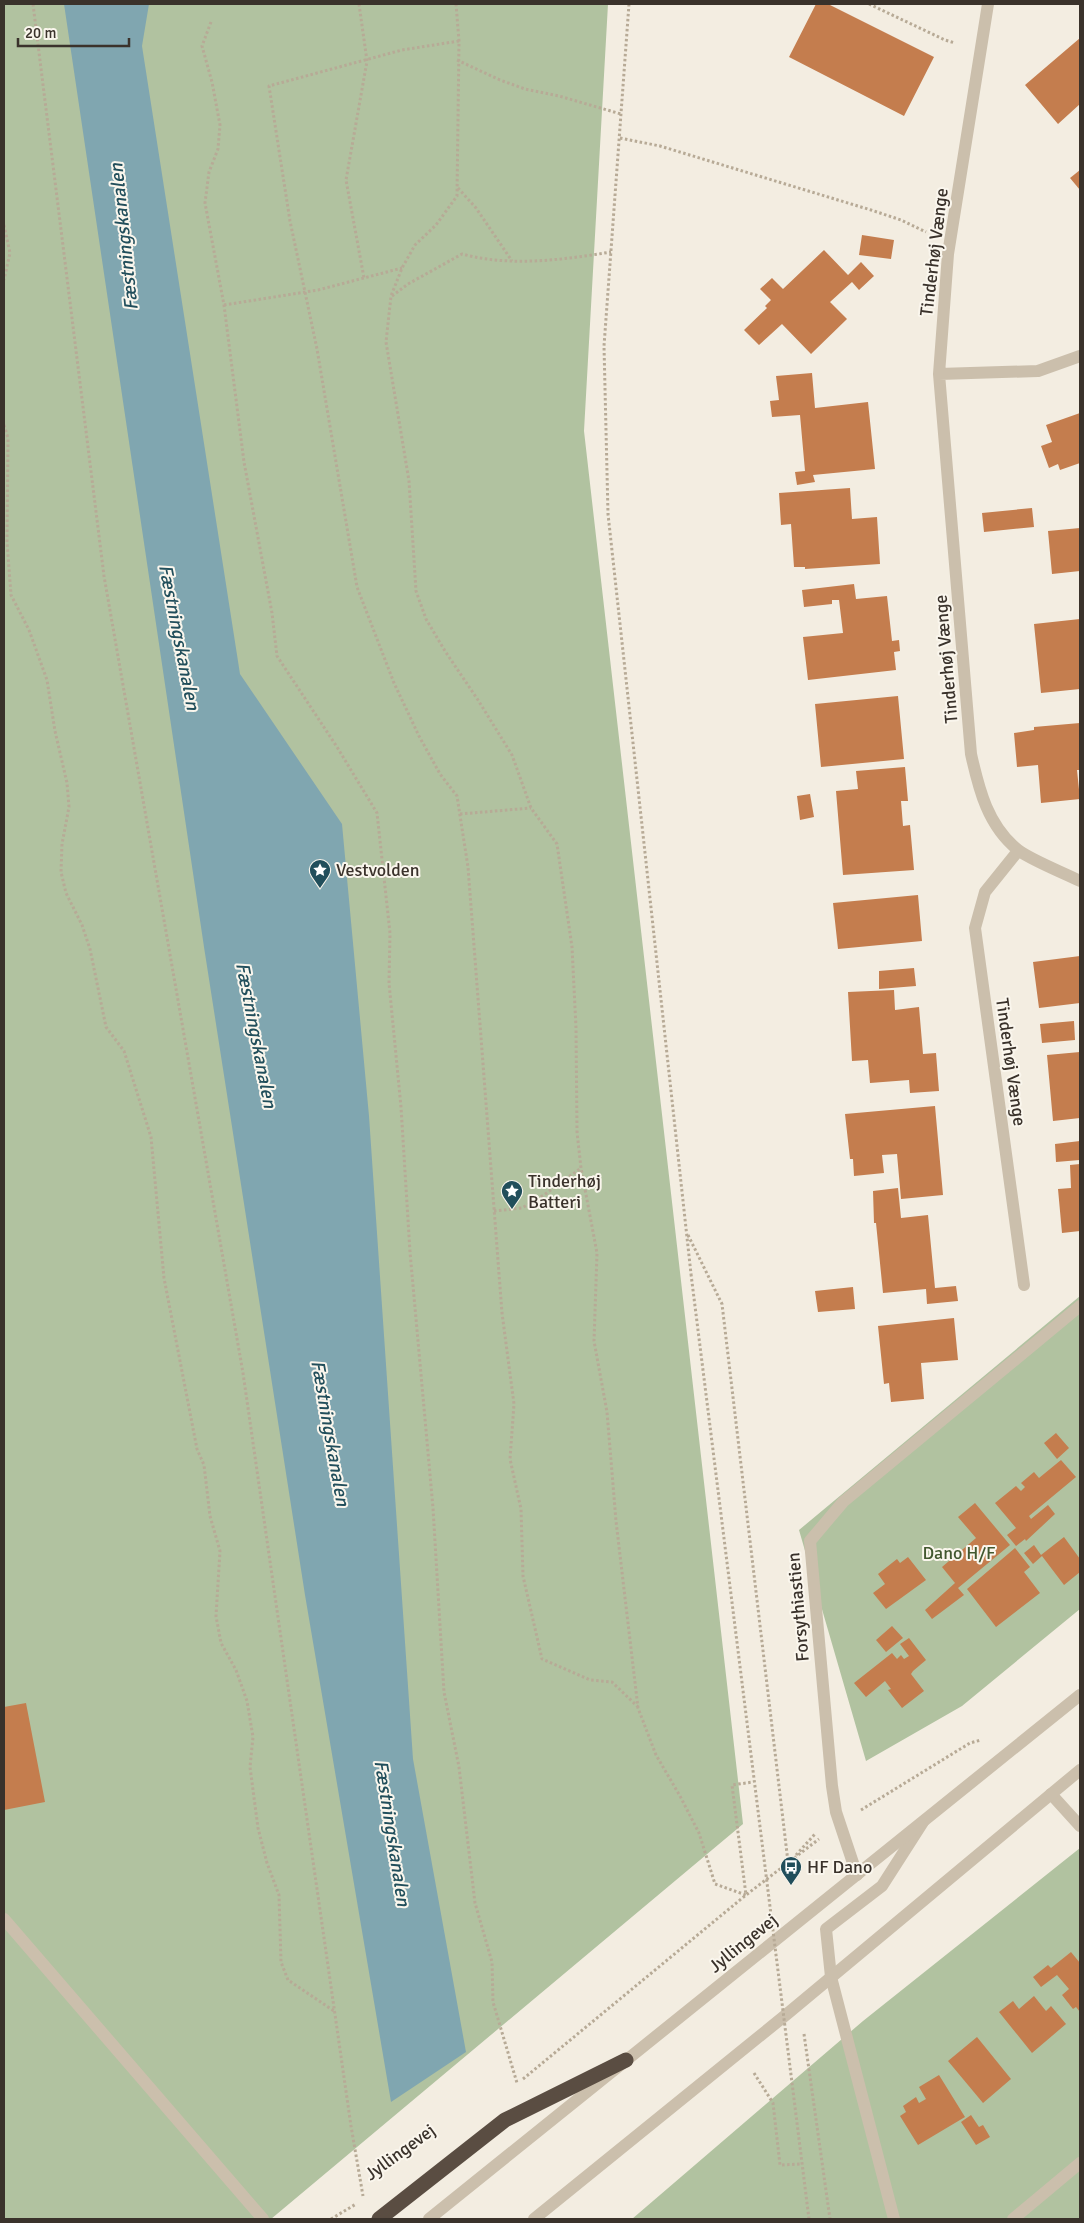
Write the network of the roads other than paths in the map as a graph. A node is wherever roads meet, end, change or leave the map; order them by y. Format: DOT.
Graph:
graph roads {
  1 [pos="988,4"];
  2 [pos="1080,356"];
  3 [pos="939,374"];
  4 [pos="1018,850"];
  5 [pos="1080,882"];
  6 [pos="1024,1285"];
  7 [pos="1080,1306"];
  8 [pos="1080,1695"];
  9 [pos="1080,1770"];
  10 [pos="1051,1794"];
  11 [pos="925,1820"];
  12 [pos="1080,1826"];
  13 [pos="857,1875"];
  14 [pos="4,1919"];
  15 [pos="831,1977"];
  16 [pos="626,2060"];
  17 [pos="1080,2163"];
  18 [pos="263,2219"];
  19 [pos="379,2219"];
  20 [pos="429,2219"];
  21 [pos="534,2219"];
  22 [pos="894,2219"];
  23 [pos="1013,2219"];
  1 -- 3 [label="street, Tinderhøj Vænge"];
  2 -- 3 [label="street"];
  3 -- 4 [label="street, Tinderhøj Vænge"];
  4 -- 5 [label="street"];
  4 -- 6 [label="street, Tinderhøj Vænge"];
  7 -- 13 [label="street, Forsythiastien"];
  8 -- 11 [label="street, Jyllingevej"];
  9 -- 10 [label="street"];
  10 -- 12 [label="street"];
  10 -- 15 [label="street"];
  11 -- 13 [label="street, Jyllingevej"];
  11 -- 15 [label="street"];
  13 -- 16 [label="street, Jyllingevej"];
  14 -- 18 [label="street"];
  15 -- 21 [label="street"];
  15 -- 22 [label="street"];
  16 -- 19 [label="highway"];
  16 -- 20 [label="street, Jyllingevej"];
  17 -- 23 [label="street"];
}
